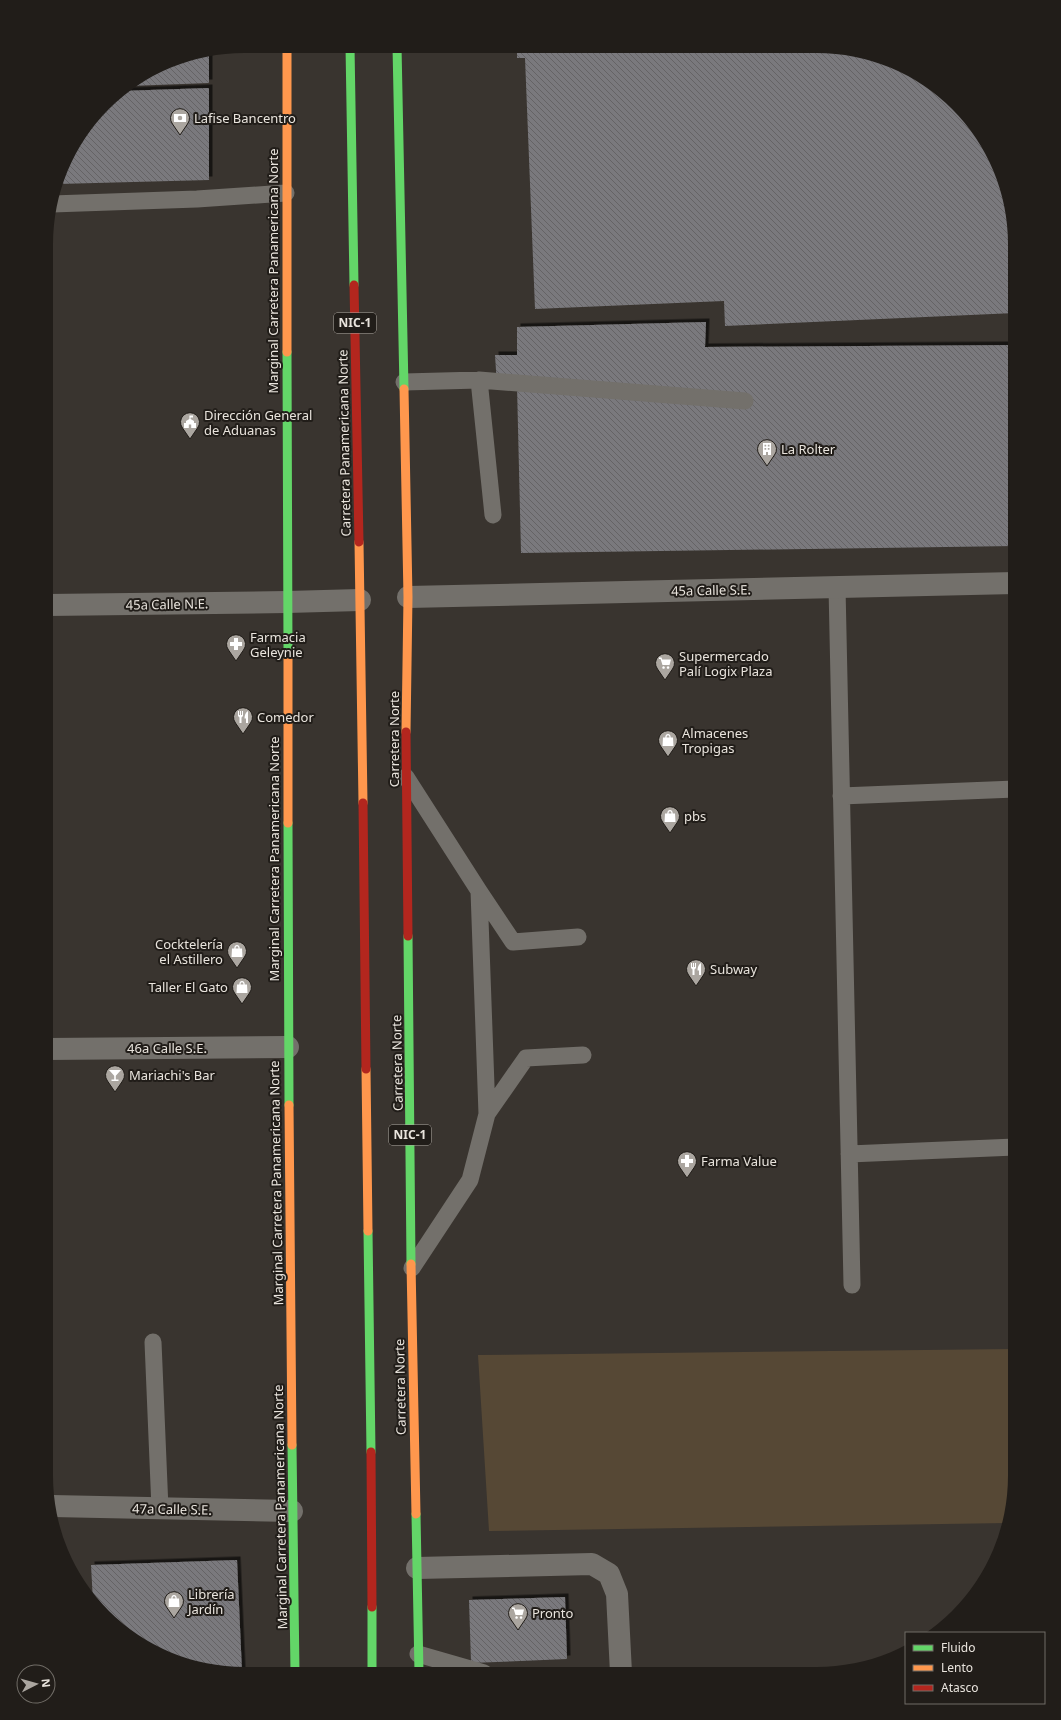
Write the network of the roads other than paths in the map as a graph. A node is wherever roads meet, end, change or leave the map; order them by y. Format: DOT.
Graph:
graph roads {
  1 [pos="287,53"];
  2 [pos="350,53"];
  3 [pos="397,53"];
  4 [pos="286,193"];
  5 [pos="58,204"];
  6 [pos="479,380"];
  7 [pos="404,382"];
  8 [pos="745,401"];
  9 [pos="493,515"];
  10 [pos="1008,583"];
  11 [pos="837,588"];
  12 [pos="408,597"];
  13 [pos="360,600"];
  14 [pos="287,602"];
  15 [pos="53,605"];
  16 [pos="406,777"];
  17 [pos="1008,789"];
  18 [pos="842,796"];
  19 [pos="479,891"];
  20 [pos="578,937"];
  21 [pos="288,1047"];
  22 [pos="53,1049"];
  23 [pos="583,1055"];
  24 [pos="487,1114"];
  25 [pos="1008,1148"];
  26 [pos="849,1154"];
  27 [pos="412,1268"];
  28 [pos="852,1285"];
  29 [pos="153,1342"];
  30 [pos="56,1506"];
  31 [pos="160,1509"];
  32 [pos="292,1512"];
  33 [pos="417,1568"];
  34 [pos="418,1654"];
  35 [pos="295,1667"];
  36 [pos="372,1667"];
  37 [pos="418,1667"];
  38 [pos="463,1667"];
  39 [pos="621,1667"];
  1 -- 4 [label="main road, Marginal Carretera Panamericana Norte"];
  2 -- 13 [label="main road, Carretera Panamericana Norte / NIC-1"];
  3 -- 7 [label="main road, NIC-1"];
  4 -- 5 [label="lane"];
  4 -- 14 [label="main road, Marginal Carretera Panamericana Norte"];
  6 -- 7 [label="lane"];
  6 -- 8 [label="lane"];
  6 -- 9 [label="lane"];
  7 -- 12 [label="main road, NIC-1"];
  10 -- 11 [label="street, 45a Calle S.E."];
  11 -- 12 [label="street, 45a Calle S.E."];
  11 -- 18 [label="lane"];
  12 -- 16 [label="main road, Carretera Norte / NIC-1"];
  13 -- 14 [label="street"];
  13 -- 36 [label="main road, NIC-1"];
  14 -- 15 [label="street, 45a Calle N.E."];
  14 -- 21 [label="main road, Marginal Carretera Panamericana Norte"];
  16 -- 19 [label="lane"];
  16 -- 27 [label="main road, Carretera Norte / NIC-1"];
  17 -- 18 [label="lane"];
  18 -- 26 [label="lane"];
  19 -- 20 [label="lane"];
  19 -- 24 [label="lane"];
  21 -- 22 [label="street, 46a Calle S.E."];
  21 -- 32 [label="main road, Marginal Carretera Panamericana Norte"];
  23 -- 24 [label="lane"];
  24 -- 27 [label="lane"];
  25 -- 26 [label="lane"];
  26 -- 28 [label="lane"];
  27 -- 33 [label="main road, Carretera Norte / NIC-1"];
  29 -- 31 [label="lane"];
  30 -- 31 [label="street, 47a Calle S.E."];
  31 -- 32 [label="street, 47a Calle S.E."];
  32 -- 35 [label="main road, Marginal Carretera Panamericana Norte"];
  33 -- 34 [label="main road, Carretera Norte / NIC-1"];
  33 -- 39 [label="street"];
  34 -- 37 [label="main road, Carretera Norte / NIC-1"];
  34 -- 38 [label="lane"];
}
